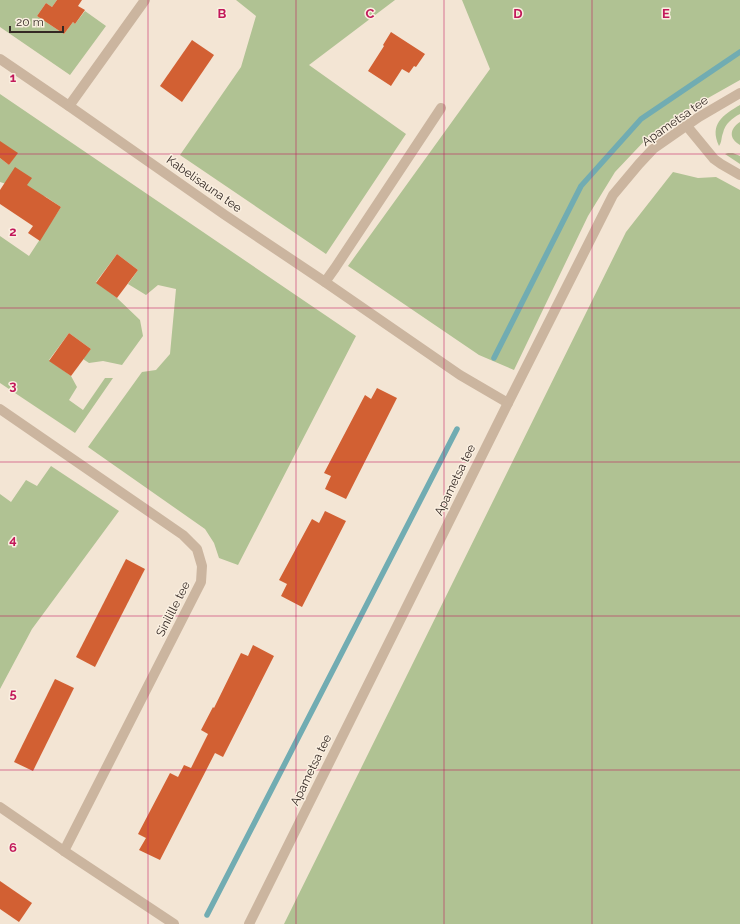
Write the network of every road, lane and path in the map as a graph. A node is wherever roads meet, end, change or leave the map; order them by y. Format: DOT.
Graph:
graph roads {
  1 [pos="145,0"];
  2 [pos="0,59"];
  3 [pos="740,93"];
  4 [pos="69,106"];
  5 [pos="441,108"];
  6 [pos="686,125"];
  7 [pos="740,175"];
  8 [pos="325,282"];
  9 [pos="508,403"];
  10 [pos="0,409"];
  11 [pos="0,807"];
  12 [pos="64,851"];
  13 [pos="174,924"];
  14 [pos="249,924"];
  1 -- 4 [label="street"];
  2 -- 4 [label="street, Kabelisauna tee"];
  3 -- 6 [label="street, Apametsa tee"];
  4 -- 8 [label="street, Kabelisauna tee"];
  5 -- 8 [label="street"];
  6 -- 7 [label="street"];
  6 -- 9 [label="street, Apametsa tee"];
  8 -- 9 [label="street, Kabelisauna tee"];
  9 -- 14 [label="street, Apametsa tee"];
  10 -- 12 [label="street, Sinilille tee"];
  11 -- 12 [label="street"];
  12 -- 13 [label="street"];
}
